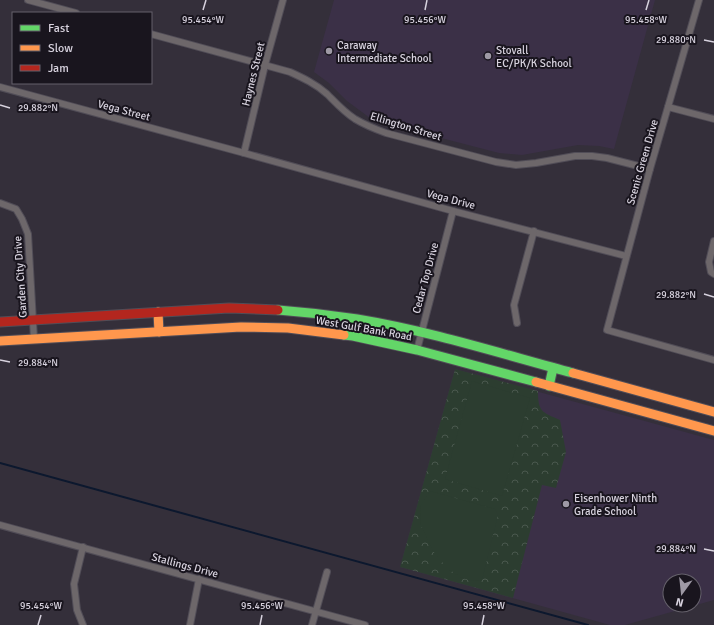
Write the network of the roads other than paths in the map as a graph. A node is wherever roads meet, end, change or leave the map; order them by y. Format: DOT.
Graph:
graph roads {
  1 [pos="28,0"];
  2 [pos="283,0"];
  3 [pos="699,0"];
  4 [pos="72,12"];
  5 [pos="152,34"];
  6 [pos="265,65"];
  7 [pos="0,87"];
  8 [pos="668,107"];
  9 [pos="714,119"];
  10 [pos="244,153"];
  11 [pos="271,160"];
  12 [pos="650,169"];
  13 [pos="0,203"];
  14 [pos="453,211"];
  15 [pos="534,231"];
  16 [pos="714,241"];
  17 [pos="626,256"];
  18 [pos="712,273"];
  19 [pos="289,310"];
  20 [pos="158,312"];
  21 [pos="33,320"];
  22 [pos="0,322"];
  23 [pos="517,323"];
  24 [pos="288,328"];
  25 [pos="160,332"];
  26 [pos="422,332"];
  27 [pos="34,339"];
  28 [pos="0,341"];
  29 [pos="417,350"];
  30 [pos="714,360"];
  31 [pos="553,368"];
  32 [pos="549,386"];
  33 [pos="714,412"];
  34 [pos="683,413"];
  35 [pos="714,431"];
  36 [pos="0,525"];
  37 [pos="83,547"];
  38 [pos="327,572"];
  39 [pos="199,579"];
  40 [pos="315,611"];
  41 [pos="84,625"];
  42 [pos="190,625"];
  43 [pos="312,625"];
  44 [pos="365,625"];
  1 -- 4 [label="street"];
  2 -- 6 [label="street, Haynes Street"];
  3 -- 8 [label="street, Scenic Green Drive"];
  5 -- 6 [label="street, Ellington Street"];
  6 -- 10 [label="street, Haynes Street"];
  6 -- 12 [label="street, Ellington Street"];
  7 -- 10 [label="street, Vega Street"];
  8 -- 9 [label="street"];
  8 -- 12 [label="street, Scenic Green Drive"];
  10 -- 11 [label="street, Vega Street"];
  11 -- 14 [label="street, Vega Drive"];
  12 -- 17 [label="street, Scenic Green Drive"];
  13 -- 21 [label="street, Garden City Drive"];
  14 -- 15 [label="street, Vega Drive"];
  14 -- 26 [label="street, Cedar Top Drive"];
  15 -- 17 [label="street, Vega Drive"];
  15 -- 23 [label="street"];
  16 -- 18 [label="street"];
  17 -- 30 [label="street, Scenic Green Drive"];
  19 -- 20 [label="main road, West Gulf Bank Road"];
  19 -- 24 [label="main road"];
  19 -- 26 [label="main road, West Gulf Bank Road"];
  20 -- 21 [label="main road, West Gulf Bank Road"];
  20 -- 25 [label="main road"];
  21 -- 22 [label="main road, West Gulf Bank Road"];
  21 -- 27 [label="street, Garden City Drive"];
  24 -- 25 [label="main road, West Gulf Bank Road"];
  24 -- 29 [label="main road, West Gulf Bank Road"];
  25 -- 27 [label="main road, West Gulf Bank Road"];
  26 -- 29 [label="street, Cedar Top Drive"];
  26 -- 31 [label="main road, West Gulf Bank Road"];
  27 -- 28 [label="main road, West Gulf Bank Road"];
  29 -- 32 [label="main road, West Gulf Bank Road"];
  31 -- 32 [label="main road"];
  31 -- 34 [label="main road, West Gulf Bank Road"];
  32 -- 34 [label="main road, West Gulf Bank Road"];
  33 -- 34 [label="main road, West Gulf Bank Road"];
  34 -- 35 [label="main road, West Gulf Bank Road"];
  36 -- 37 [label="street, Stallings Drive"];
  37 -- 39 [label="street, Stallings Drive"];
  37 -- 41 [label="street"];
  38 -- 40 [label="street"];
  39 -- 40 [label="street, Stallings Drive"];
  39 -- 42 [label="street"];
  40 -- 43 [label="street"];
  40 -- 44 [label="street, Stallings Drive"];
}
